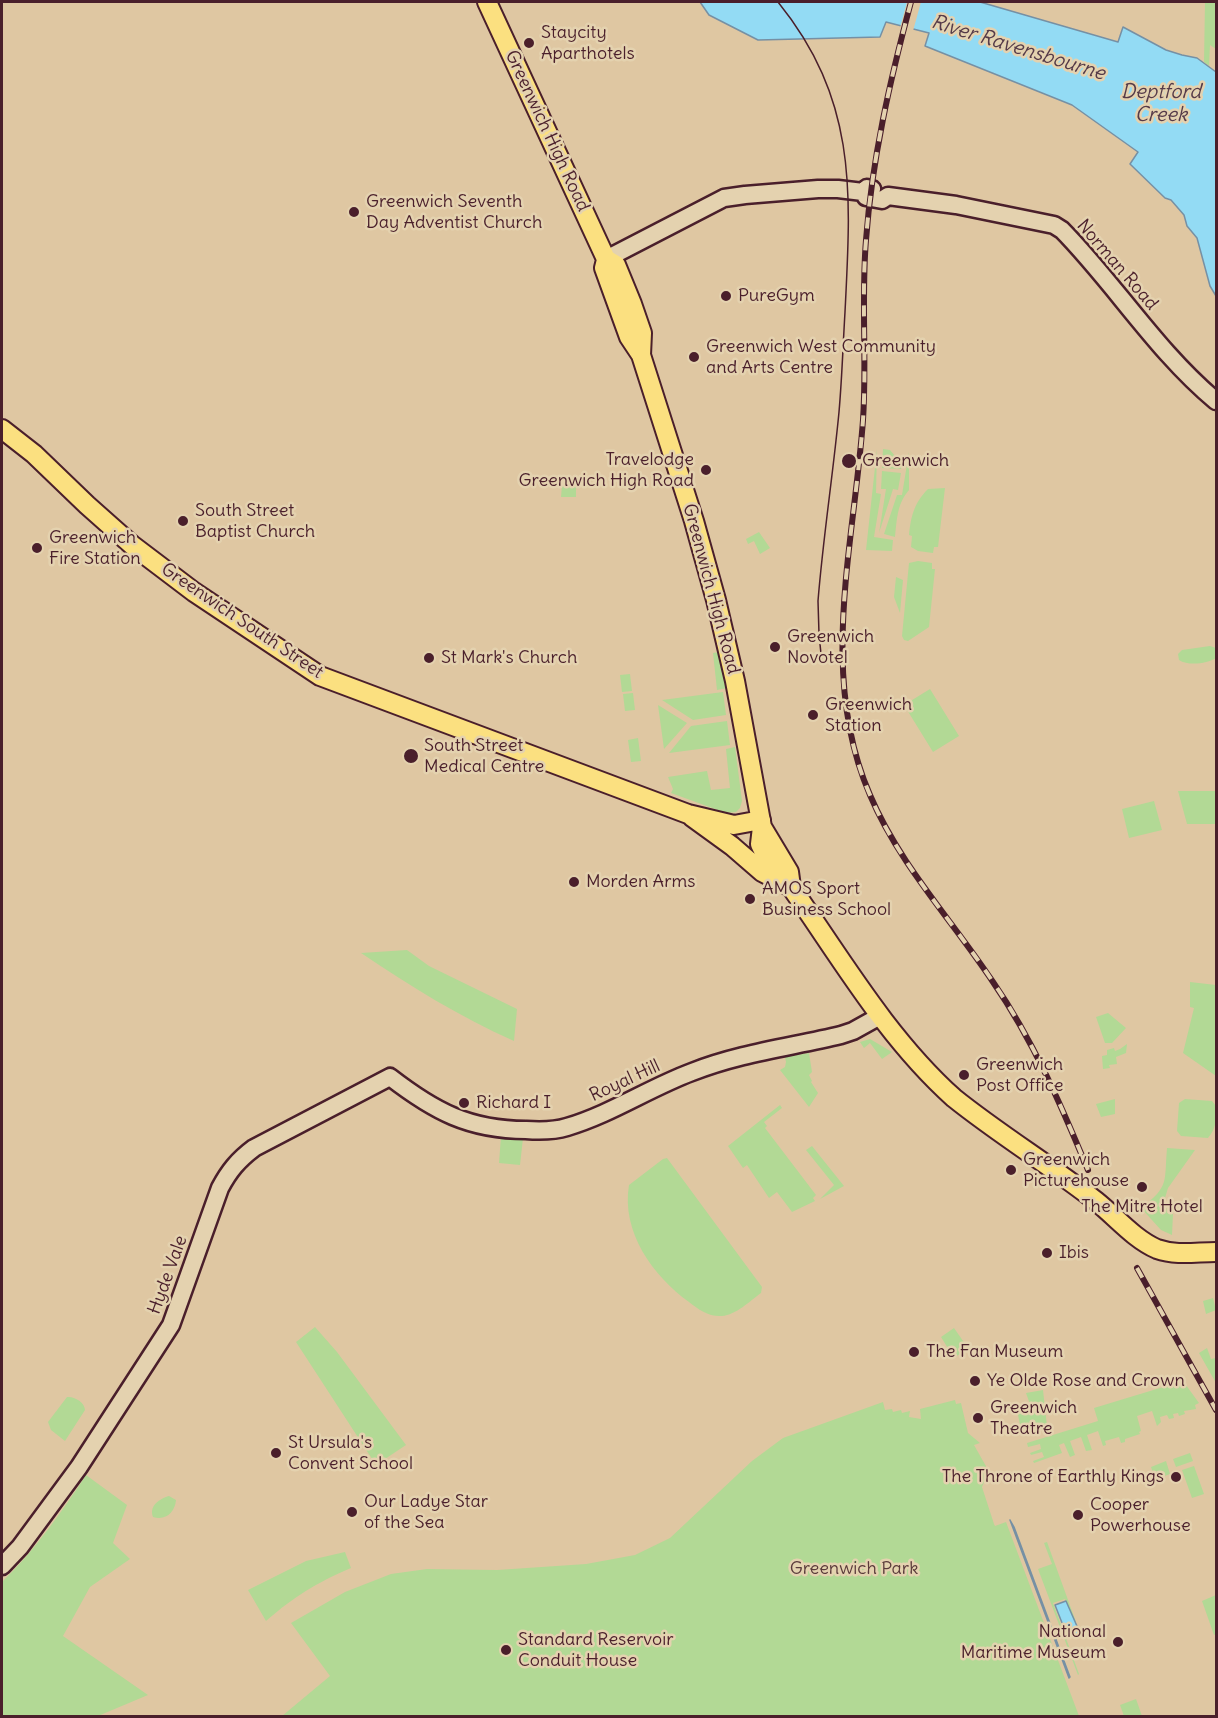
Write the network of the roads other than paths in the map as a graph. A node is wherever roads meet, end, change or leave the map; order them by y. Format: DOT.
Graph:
graph roads {
  1 [pos="487,2"];
  2 [pos="606,259"];
  3 [pos="1216,401"];
  4 [pos="2,429"];
  5 [pos="688,814"];
  6 [pos="761,830"];
  7 [pos="732,846"];
  8 [pos="785,884"];
  9 [pos="880,1016"];
  10 [pos="390,1077"];
  11 [pos="1216,1252"];
  12 [pos="2,1566"];
  1 -- 2 [label="main road, Greenwich High Road"];
  2 -- 3 [label="main road, Norman Road"];
  2 -- 6 [label="main road, Greenwich High Road"];
  4 -- 5 [label="main road, Greenwich South Street"];
  5 -- 6 [label="main road, Greenwich South Street"];
  5 -- 7 [label="main road, Greenwich South Street"];
  6 -- 7 [label="main road"];
  6 -- 8 [label="main road, Greenwich High Road"];
  7 -- 8 [label="main road, Greenwich South Street"];
  8 -- 9 [label="main road, Greenwich High Road"];
  9 -- 10 [label="main road, Royal Hill"];
  9 -- 11 [label="main road, Greenwich High Road"];
  10 -- 12 [label="main road, Hyde Vale"];
}
